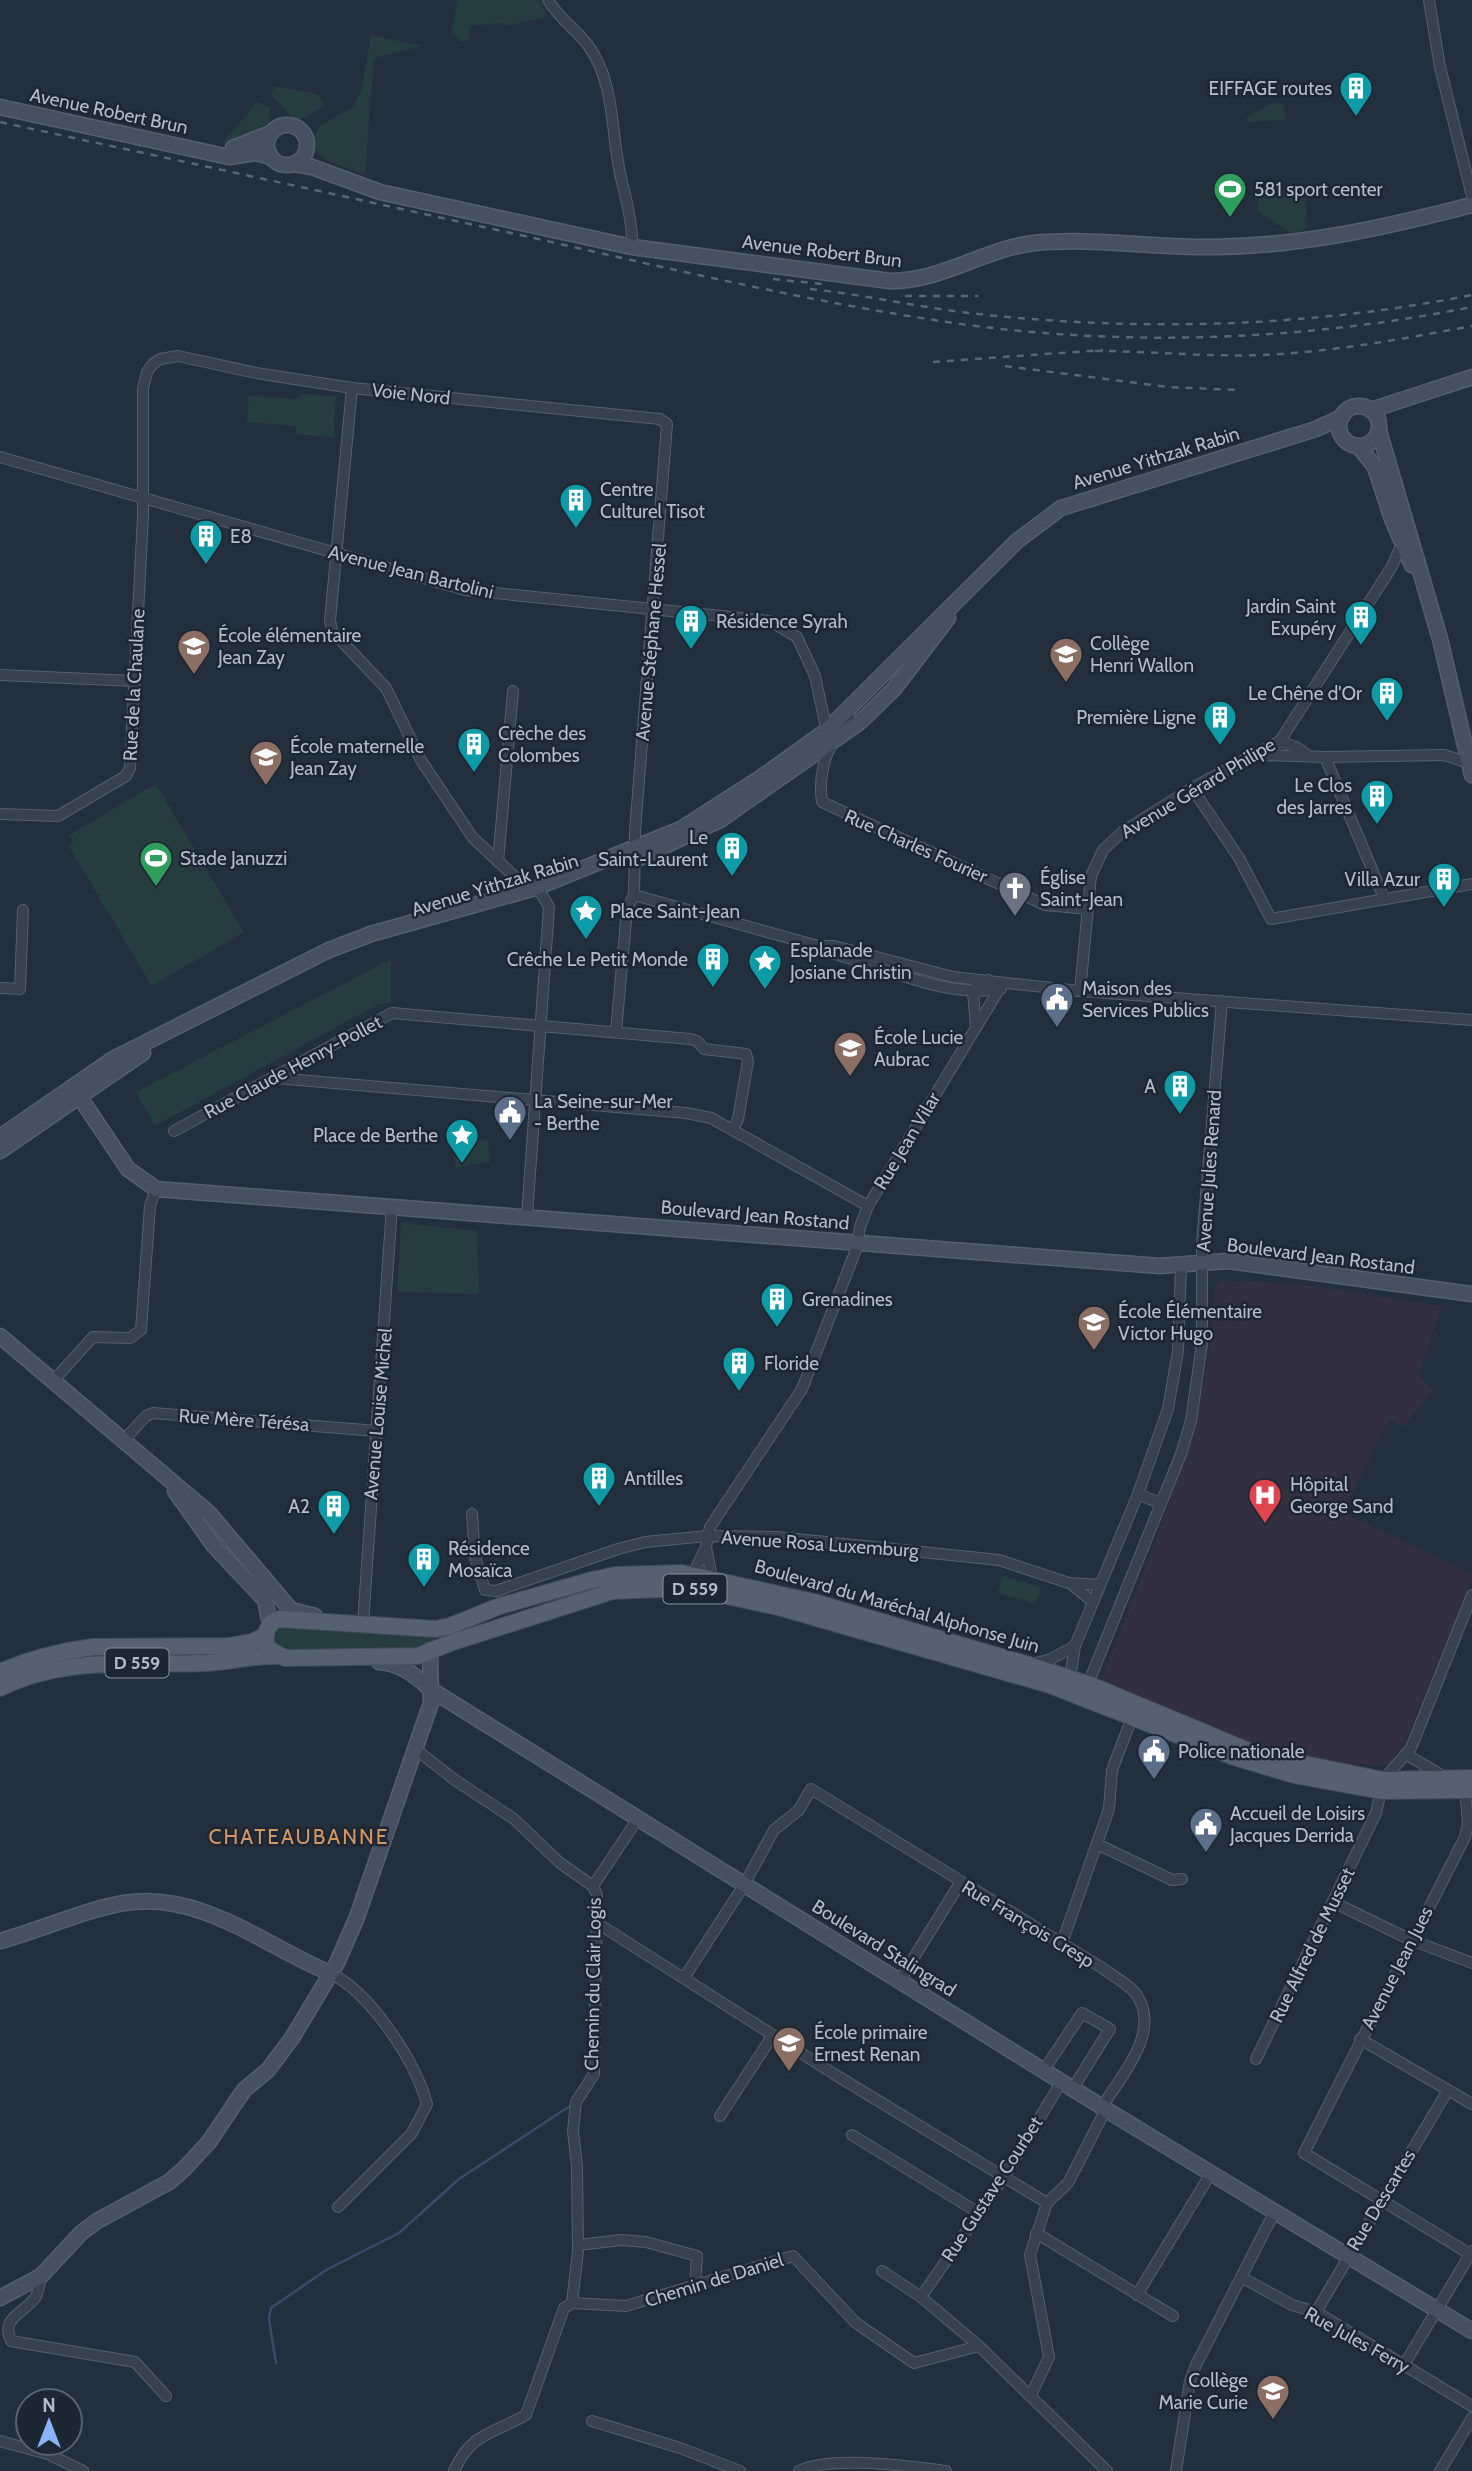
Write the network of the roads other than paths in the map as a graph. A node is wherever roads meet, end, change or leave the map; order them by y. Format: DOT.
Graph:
graph roads {
  1 [pos="548,0"];
  2 [pos="1429,0"];
  3 [pos="0,107"];
  4 [pos="271,133"];
  5 [pos="307,148"];
  6 [pos="211,153"];
  7 [pos="271,157"];
  8 [pos="294,164"];
  9 [pos="335,176"];
  10 [pos="1472,196"];
  11 [pos="1472,205"];
  12 [pos="632,247"];
  13 [pos="156,361"];
  14 [pos="1472,377"];
  15 [pos="352,388"];
  16 [pos="1399,402"];
  17 [pos="1371,410"];
  18 [pos="1342,417"];
  19 [pos="667,424"];
  20 [pos="1379,428"];
  21 [pos="1316,429"];
  22 [pos="1342,435"];
  23 [pos="1358,446"];
  24 [pos="0,457"];
  25 [pos="144,498"];
  26 [pos="1404,512"];
  27 [pos="1403,543"];
  28 [pos="336,554"];
  29 [pos="1391,568"];
  30 [pos="1415,571"];
  31 [pos="1424,589"];
  32 [pos="958,601"];
  33 [pos="654,609"];
  34 [pos="0,675"];
  35 [pos="134,681"];
  36 [pos="513,691"];
  37 [pos="1292,726"];
  38 [pos="832,734"];
  39 [pos="1464,739"];
  40 [pos="1277,743"];
  41 [pos="1298,748"];
  42 [pos="1444,754"];
  43 [pos="1258,755"];
  44 [pos="1286,755"];
  45 [pos="1309,756"];
  46 [pos="809,757"];
  47 [pos="1325,757"];
  48 [pos="1471,769"];
  49 [pos="1192,788"];
  50 [pos="0,814"];
  51 [pos="635,855"];
  52 [pos="498,862"];
  53 [pos="1472,884"];
  54 [pos="538,891"];
  55 [pos="634,895"];
  56 [pos="1384,898"];
  57 [pos="1088,909"];
  58 [pos="23,910"];
  59 [pos="818,946"];
  60 [pos="986,980"];
  61 [pos="1026,985"];
  62 [pos="0,988"];
  63 [pos="997,989"];
  64 [pos="1080,990"];
  65 [pos="973,992"];
  66 [pos="1222,1001"];
  67 [pos="1472,1020"];
  68 [pos="541,1026"];
  69 [pos="976,1027"];
  70 [pos="616,1032"];
  71 [pos="113,1059"];
  72 [pos="273,1078"];
  73 [pos="64,1093"];
  74 [pos="79,1096"];
  75 [pos="535,1100"];
  76 [pos="0,1125"];
  77 [pos="18,1126"];
  78 [pos="733,1130"];
  79 [pos="174,1131"];
  80 [pos="0,1137"];
  81 [pos="0,1151"];
  82 [pos="156,1189"];
  83 [pos="392,1206"];
  84 [pos="869,1206"];
  85 [pos="527,1216"];
  86 [pos="857,1245"];
  87 [pos="1203,1264"];
  88 [pos="1181,1267"];
  89 [pos="1472,1282"];
  90 [pos="1451,1290"];
  91 [pos="1472,1294"];
  92 [pos="1,1336"];
  93 [pos="53,1381"];
  94 [pos="377,1431"];
  95 [pos="123,1441"];
  96 [pos="168,1481"];
  97 [pos="1138,1494"];
  98 [pos="1160,1503"];
  99 [pos="472,1514"];
  100 [pos="707,1541"];
  101 [pos="693,1574"];
  102 [pos="712,1577"];
  103 [pos="1069,1583"];
  104 [pos="1100,1585"];
  105 [pos="1472,1595"];
  106 [pos="1093,1602"];
  107 [pos="335,1621"];
  108 [pos="363,1623"];
  109 [pos="427,1628"];
  110 [pos="268,1629"];
  111 [pos="1075,1646"];
  112 [pos="430,1650"];
  113 [pos="277,1656"];
  114 [pos="350,1658"];
  115 [pos="1030,1665"];
  116 [pos="0,1672"];
  117 [pos="430,1673"];
  118 [pos="1079,1687"];
  119 [pos="0,1688"];
  120 [pos="433,1691"];
  121 [pos="1135,1711"];
  122 [pos="475,1716"];
  123 [pos="414,1748"];
  124 [pos="1407,1755"];
  125 [pos="1464,1783"];
  126 [pos="1382,1786"];
  127 [pos="639,1817"];
  128 [pos="1097,1844"];
  129 [pos="1182,1879"];
  130 [pos="960,1883"];
  131 [pos="744,1885"];
  132 [pos="593,1886"];
  133 [pos="1333,1902"];
  134 [pos="597,1923"];
  135 [pos="1411,1940"];
  136 [pos="0,1941"];
  137 [pos="1062,1943"];
  138 [pos="1472,1963"];
  139 [pos="330,1973"];
  140 [pos="684,1978"];
  141 [pos="900,1980"];
  142 [pos="774,2035"];
  143 [pos="1360,2039"];
  144 [pos="1256,2059"];
  145 [pos="1044,2070"];
  146 [pos="1067,2084"];
  147 [pos="1448,2090"];
  148 [pos="1472,2104"];
  149 [pos="1104,2108"];
  150 [pos="720,2116"];
  151 [pos="852,2134"];
  152 [pos="1211,2173"];
  153 [pos="1003,2178"];
  154 [pos="1382,2199"];
  155 [pos="1047,2203"];
  156 [pos="338,2207"];
  157 [pos="1275,2211"];
  158 [pos="979,2213"];
  159 [pos="1036,2233"];
  160 [pos="578,2245"];
  161 [pos="1471,2253"];
  162 [pos="1349,2254"];
  163 [pos="882,2271"];
  164 [pos="41,2276"];
  165 [pos="1241,2277"];
  166 [pos="695,2286"];
  167 [pos="1138,2295"];
  168 [pos="921,2297"];
  169 [pos="0,2298"];
  170 [pos="572,2302"];
  171 [pos="1437,2308"];
  172 [pos="1316,2312"];
  173 [pos="1173,2316"];
  174 [pos="1472,2330"];
  175 [pos="979,2346"];
  176 [pos="1404,2365"];
  177 [pos="1031,2395"];
  178 [pos="166,2396"];
  179 [pos="1472,2406"];
  180 [pos="1472,2418"];
  181 [pos="592,2421"];
  182 [pos="0,2441"];
  183 [pos="83,2471"];
  184 [pos="454,2471"];
  185 [pos="740,2471"];
  186 [pos="799,2471"];
  187 [pos="946,2471"];
  188 [pos="1107,2471"];
  189 [pos="1176,2471"];
  190 [pos="1440,2471"];
  1 -- 12 [label="street"];
  2 -- 10 [label="street"];
  3 -- 6 [label="street, Avenue Robert Brun"];
  4 -- 5 [label="street"];
  4 -- 6 [label="street, Avenue Robert Brun"];
  4 -- 7 [label="street"];
  5 -- 8 [label="street"];
  5 -- 9 [label="street, Avenue Robert Brun"];
  6 -- 7 [label="street, Avenue Robert Brun"];
  7 -- 8 [label="street"];
  8 -- 9 [label="street, Avenue Robert Brun"];
  9 -- 12 [label="street, Avenue Robert Brun"];
  11 -- 12 [label="street, Avenue Robert Brun"];
  13 -- 15 [label="street, Voie Nord"];
  13 -- 25 [label="street, Rue de la Chaulane"];
  14 -- 16 [label="street"];
  15 -- 19 [label="street, Voie Nord"];
  15 -- 28 [label="street"];
  16 -- 17 [label="street"];
  16 -- 20 [label="street"];
  17 -- 18 [label="street"];
  17 -- 20 [label="street"];
  18 -- 21 [label="street, Avenue Yithzak Rabin"];
  18 -- 22 [label="street"];
  19 -- 33 [label="street, Avenue Stéphane Hessel"];
  20 -- 23 [label="street"];
  20 -- 26 [label="street"];
  21 -- 22 [label="street"];
  21 -- 32 [label="street, Avenue Yithzak Rabin"];
  22 -- 23 [label="street"];
  23 -- 27 [label="street"];
  24 -- 25 [label="street, Avenue Jean Bartolini"];
  25 -- 28 [label="street, Avenue Jean Bartolini"];
  25 -- 35 [label="street, Rue de la Chaulane"];
  26 -- 27 [label="street"];
  26 -- 31 [label="street"];
  27 -- 29 [label="street, Avenue Gérard Philipe"];
  27 -- 30 [label="street"];
  28 -- 33 [label="street, Avenue Jean Bartolini"];
  28 -- 52 [label="street"];
  29 -- 30 [label="street"];
  29 -- 37 [label="street, Avenue Gérard Philipe"];
  30 -- 31 [label="street"];
  31 -- 39 [label="street"];
  32 -- 38 [label="street, Avenue Yithzak Rabin"];
  32 -- 38 [label="street, Avenue Yithzak Rabin"];
  33 -- 38 [label="street, Avenue Jean Bartolini"];
  33 -- 51 [label="street, Avenue Stéphane Hessel"];
  34 -- 35 [label="street"];
  35 -- 50 [label="street, Rue de la Chaulane"];
  36 -- 52 [label="street"];
  37 -- 40 [label="street, Avenue Gérard Philipe"];
  37 -- 41 [label="street"];
  38 -- 46 [label="street, Avenue Yithzak Rabin"];
  38 -- 46 [label="street, Rue Charles Fourier"];
  39 -- 42 [label="street"];
  39 -- 48 [label="street"];
  40 -- 41 [label="street"];
  40 -- 43 [label="street, Avenue Gérard Philipe"];
  40 -- 44 [label="street"];
  41 -- 45 [label="street"];
  42 -- 47 [label="street"];
  42 -- 48 [label="street"];
  43 -- 44 [label="street"];
  43 -- 49 [label="street, Avenue Gérard Philipe"];
  44 -- 45 [label="street"];
  45 -- 47 [label="street"];
  46 -- 51 [label="street, Avenue Yithzak Rabin"];
  46 -- 51 [label="street, Avenue Yithzak Rabin"];
  46 -- 57 [label="street, Rue Charles Fourier"];
  47 -- 56 [label="street"];
  49 -- 56 [label="street"];
  49 -- 57 [label="street, Avenue Gérard Philipe"];
  51 -- 54 [label="street, Avenue Yithzak Rabin"];
  51 -- 55 [label="street, Avenue Stéphane Hessel"];
  52 -- 54 [label="street"];
  53 -- 56 [label="street"];
  54 -- 68 [label="street"];
  54 -- 71 [label="street, Avenue Yithzak Rabin"];
  54 -- 74 [label="street, Avenue Yithzak Rabin"];
  55 -- 59 [label="street"];
  55 -- 70 [label="street"];
  57 -- 64 [label="street, Avenue Gérard Philipe"];
  58 -- 62 [label="street"];
  59 -- 60 [label="street"];
  59 -- 65 [label="street"];
  60 -- 61 [label="street"];
  60 -- 63 [label="street"];
  60 -- 65 [label="street"];
  61 -- 63 [label="street"];
  61 -- 64 [label="street"];
  63 -- 65 [label="street"];
  63 -- 69 [label="street, Rue Jean Vilar"];
  64 -- 66 [label="street"];
  65 -- 69 [label="street"];
  66 -- 67 [label="street"];
  66 -- 87 [label="street, Avenue Jules Renard"];
  68 -- 70 [label="street, Rue Claude Henry-Pollet"];
  68 -- 72 [label="street, Rue Claude Henry-Pollet"];
  68 -- 75 [label="street"];
  69 -- 84 [label="street, Rue Jean Vilar"];
  70 -- 78 [label="street, Rue Claude Henry-Pollet"];
  71 -- 73 [label="street, Avenue Yithzak Rabin"];
  71 -- 74 [label="street"];
  72 -- 75 [label="street"];
  72 -- 79 [label="street, Rue Claude Henry-Pollet"];
  73 -- 74 [label="street"];
  73 -- 77 [label="street, Avenue Yithzak Rabin"];
  74 -- 81 [label="street, Avenue Yithzak Rabin"];
  74 -- 82 [label="street"];
  75 -- 78 [label="street"];
  75 -- 85 [label="street"];
  76 -- 77 [label="street"];
  77 -- 80 [label="street, Avenue Yithzak Rabin"];
  78 -- 84 [label="street"];
  82 -- 83 [label="street, Boulevard Jean Rostand"];
  82 -- 93 [label="street"];
  83 -- 85 [label="street, Boulevard Jean Rostand"];
  83 -- 94 [label="street, Avenue Louise Michel"];
  84 -- 86 [label="street, Rue Jean Vilar"];
  85 -- 86 [label="street, Boulevard Jean Rostand"];
  86 -- 88 [label="street, Boulevard Jean Rostand"];
  86 -- 100 [label="street, Rue Jean Vilar"];
  87 -- 88 [label="street, Boulevard Jean Rostand"];
  87 -- 90 [label="street, Boulevard Jean Rostand"];
  87 -- 98 [label="street, Avenue Jules Renard"];
  88 -- 97 [label="street, Avenue Jules Renard"];
  89 -- 90 [label="street"];
  90 -- 91 [label="street, Boulevard Jean Rostand"];
  92 -- 93 [label="street"];
  93 -- 95 [label="street"];
  94 -- 95 [label="street, Rue Mère Térésa"];
  94 -- 108 [label="street, Avenue Louise Michel"];
  95 -- 96 [label="street"];
  96 -- 107 [label="street"];
  96 -- 110 [label="street"];
  97 -- 98 [label="street"];
  97 -- 104 [label="street, Avenue Jules Renard"];
  98 -- 118 [label="street, Avenue Jules Renard"];
  99 -- 100 [label="street, Avenue Rosa Luxemburg"];
  100 -- 101 [label="street, Rue Jean Vilar"];
  100 -- 102 [label="street"];
  100 -- 103 [label="street, Avenue Rosa Luxemburg"];
  101 -- 102 [label="main road, Boulevard du Maréchal Alphonse Juin / D 559"];
  101 -- 109 [label="main road, Boulevard du Maréchal Alphonse Juin / D 559"];
  102 -- 115 [label="main road, Boulevard du Maréchal Alphonse Juin / D 559"];
  103 -- 104 [label="street, Avenue Rosa Luxemburg"];
  103 -- 106 [label="street, Avenue Rosa Luxemburg"];
  104 -- 106 [label="street, Avenue Jules Renard"];
  105 -- 124 [label="street"];
  106 -- 111 [label="street, Avenue Jules Renard"];
  107 -- 108 [label="main road, Boulevard du Maréchal Alphonse Juin"];
  107 -- 110 [label="main road, Boulevard du Maréchal Alphonse Juin"];
  108 -- 109 [label="main road, Boulevard du Maréchal Alphonse Juin"];
  109 -- 112 [label="main road"];
  110 -- 113 [label="main road"];
  110 -- 116 [label="main road, D 559"];
  111 -- 115 [label="street"];
  111 -- 118 [label="street, Avenue Jules Renard"];
  112 -- 114 [label="main road, Boulevard du Maréchal Alphonse Juin"];
  112 -- 117 [label="street"];
  112 -- 118 [label="main road, Boulevard du Maréchal Alphonse Juin / D 559"];
  113 -- 114 [label="main road, Boulevard du Maréchal Alphonse Juin"];
  113 -- 119 [label="main road, D 559"];
  114 -- 120 [label="street, Boulevard Stalingrad"];
  115 -- 118 [label="main road, Boulevard du Maréchal Alphonse Juin / D 559"];
  117 -- 120 [label="street"];
  117 -- 122 [label="street, Boulevard Stalingrad"];
  118 -- 121 [label="main road, Boulevard du Maréchal Alphonse Juin / D 559"];
  120 -- 122 [label="street, Boulevard Stalingrad"];
  120 -- 123 [label="street"];
  121 -- 126 [label="main road, Boulevard du Maréchal Alphonse Juin / D 559"];
  121 -- 128 [label="street"];
  122 -- 127 [label="street, Boulevard Stalingrad"];
  123 -- 132 [label="street, Chemin du Clair Logis"];
  123 -- 139 [label="street"];
  124 -- 125 [label="street"];
  124 -- 126 [label="street"];
  125 -- 126 [label="main road, Boulevard du Maréchal Alphonse Juin / D 559"];
  125 -- 135 [label="street, Avenue Jean Jues"];
  126 -- 133 [label="street, Rue Alfred de Musset"];
  127 -- 131 [label="street, Boulevard Stalingrad"];
  127 -- 132 [label="street"];
  128 -- 129 [label="street"];
  128 -- 137 [label="street"];
  130 -- 131 [label="street, Rue François Cresp"];
  130 -- 137 [label="street, Rue François Cresp"];
  130 -- 141 [label="street"];
  131 -- 140 [label="street"];
  131 -- 141 [label="street, Boulevard Stalingrad"];
  132 -- 134 [label="street, Chemin du Clair Logis"];
  133 -- 135 [label="street"];
  133 -- 144 [label="street, Rue Alfred de Musset"];
  134 -- 140 [label="street"];
  134 -- 160 [label="street, Chemin du Clair Logis"];
  135 -- 138 [label="street"];
  135 -- 143 [label="street, Avenue Jean Jues"];
  136 -- 139 [label="street"];
  137 -- 149 [label="street, Rue François Cresp"];
  139 -- 156 [label="street"];
  139 -- 164 [label="street"];
  140 -- 142 [label="street"];
  141 -- 145 [label="street, Boulevard Stalingrad"];
  142 -- 150 [label="street"];
  142 -- 153 [label="street"];
  143 -- 147 [label="street"];
  143 -- 154 [label="street, Avenue Jean Jues"];
  145 -- 146 [label="street, Boulevard Stalingrad"];
  145 -- 146 [label="street, Rue Gustave Courbet"];
  146 -- 149 [label="street, Boulevard Stalingrad"];
  146 -- 153 [label="street, Rue Gustave Courbet"];
  147 -- 148 [label="street"];
  147 -- 154 [label="street, Rue Descartes"];
  149 -- 152 [label="street, Boulevard Stalingrad"];
  149 -- 155 [label="street, Rue François Cresp"];
  151 -- 158 [label="street"];
  152 -- 157 [label="street, Boulevard Stalingrad"];
  152 -- 167 [label="street"];
  153 -- 155 [label="street"];
  153 -- 158 [label="street, Rue Gustave Courbet"];
  154 -- 161 [label="street"];
  154 -- 162 [label="street, Rue Descartes"];
  155 -- 159 [label="street"];
  157 -- 162 [label="street, Boulevard Stalingrad"];
  157 -- 165 [label="street"];
  158 -- 168 [label="street, Rue Gustave Courbet"];
  159 -- 167 [label="street"];
  159 -- 177 [label="street"];
  160 -- 166 [label="street"];
  160 -- 170 [label="street, Chemin du Clair Logis"];
  161 -- 171 [label="street"];
  162 -- 171 [label="street, Boulevard Stalingrad"];
  162 -- 172 [label="street, Rue Descartes"];
  163 -- 168 [label="street"];
  164 -- 169 [label="street"];
  164 -- 178 [label="street"];
  165 -- 172 [label="street, Rue Jules Ferry"];
  165 -- 189 [label="street"];
  166 -- 170 [label="street, Chemin de Daniel"];
  166 -- 175 [label="street, Chemin de Daniel"];
  167 -- 173 [label="street"];
  168 -- 175 [label="street"];
  170 -- 184 [label="street"];
  171 -- 174 [label="street, Boulevard Stalingrad"];
  171 -- 176 [label="street"];
  172 -- 176 [label="street, Rue Jules Ferry"];
  175 -- 177 [label="street"];
  176 -- 179 [label="street, Rue Jules Ferry"];
  177 -- 188 [label="street"];
  180 -- 190 [label="street"];
  181 -- 185 [label="street"];
  182 -- 183 [label="street"];
  186 -- 187 [label="street"];
}
